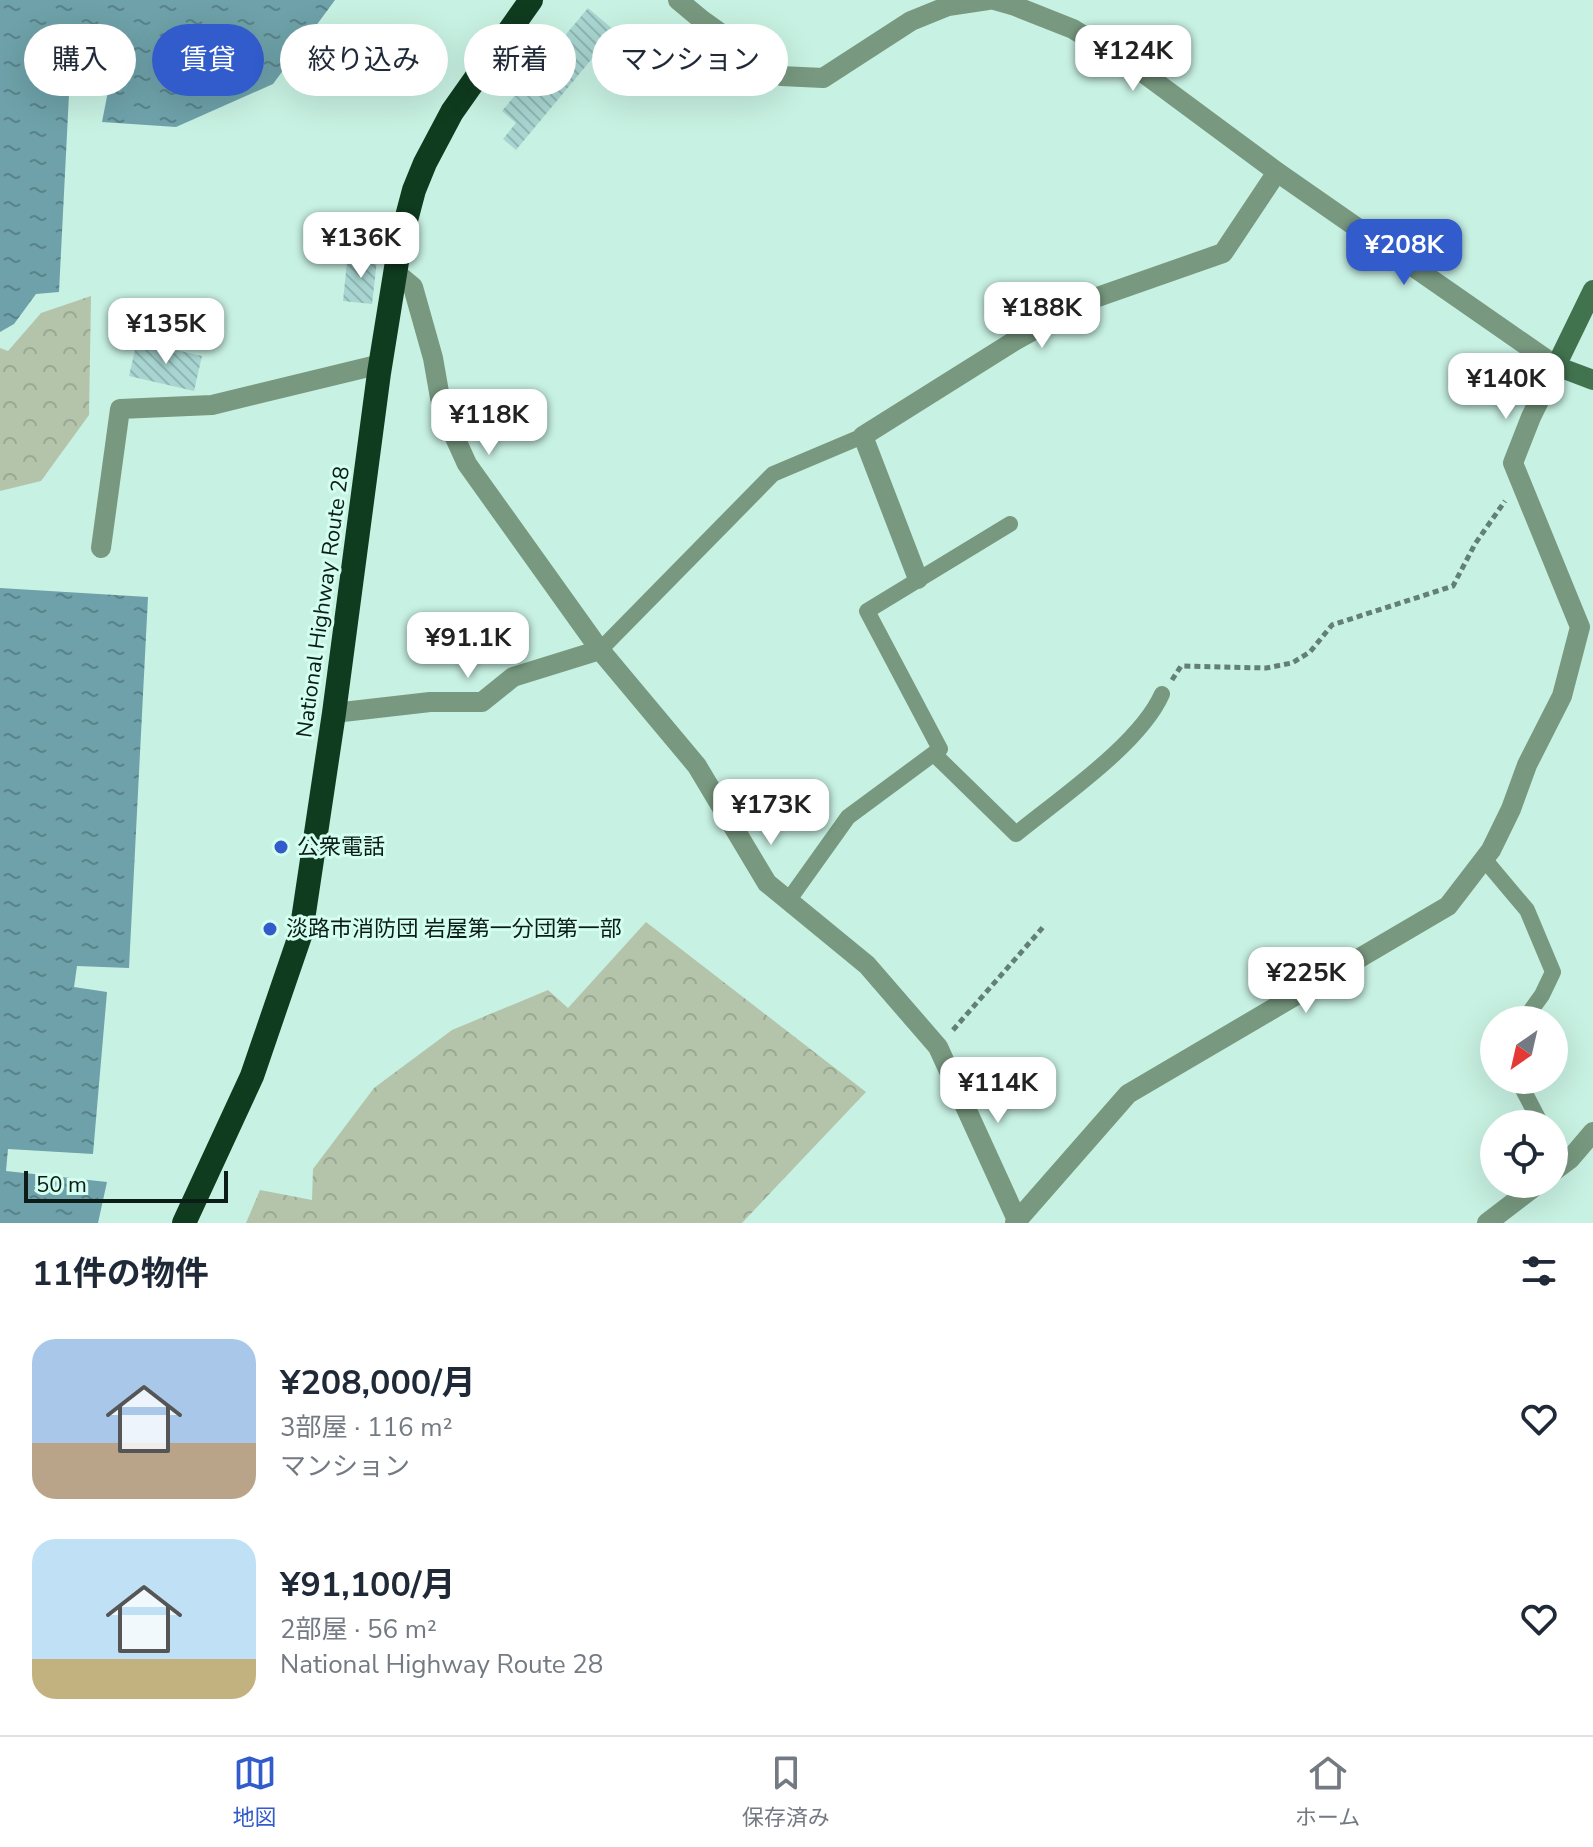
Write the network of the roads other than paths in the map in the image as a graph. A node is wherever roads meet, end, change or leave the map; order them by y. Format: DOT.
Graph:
graph roads {
  1 [pos="531,0"];
  2 [pos="678,0"];
  3 [pos="991,0"];
  4 [pos="1277,172"];
  5 [pos="395,272"];
  6 [pos="1593,290"];
  7 [pos="381,364"];
  8 [pos="1556,366"];
  9 [pos="1593,380"];
  10 [pos="863,436"];
  11 [pos="1010,524"];
  12 [pos="101,548"];
  13 [pos="918,579"];
  14 [pos="600,650"];
  15 [pos="1162,694"];
  16 [pos="334,713"];
  17 [pos="934,754"];
  18 [pos="1484,859"];
  19 [pos="788,901"];
  20 [pos="1534,1006"];
  21 [pos="1593,1132"];
  22 [pos="1568,1159"];
  23 [pos="1520,1198"];
  24 [pos="1016,1222"];
  25 [pos="184,1223"];
  26 [pos="1487,1223"];
  1 -- 5 [label="highway, National Highway Route 28"];
  2 -- 3 [label="street"];
  3 -- 4 [label="street"];
  4 -- 8 [label="street"];
  4 -- 10 [label="street"];
  5 -- 7 [label="highway, National Highway Route 28"];
  5 -- 14 [label="street"];
  6 -- 8 [label="street"];
  7 -- 12 [label="street"];
  7 -- 16 [label="highway, National Highway Route 28"];
  8 -- 9 [label="street"];
  8 -- 18 [label="street"];
  10 -- 13 [label="street"];
  10 -- 14 [label="lane"];
  11 -- 13 [label="lane"];
  13 -- 17 [label="lane"];
  14 -- 16 [label="street"];
  14 -- 19 [label="street"];
  15 -- 17 [label="lane"];
  16 -- 25 [label="highway, National Highway Route 28"];
  17 -- 19 [label="lane"];
  18 -- 20 [label="lane"];
  18 -- 24 [label="street"];
  19 -- 24 [label="street"];
  21 -- 22 [label="street"];
  23 -- 26 [label="street"];
}
